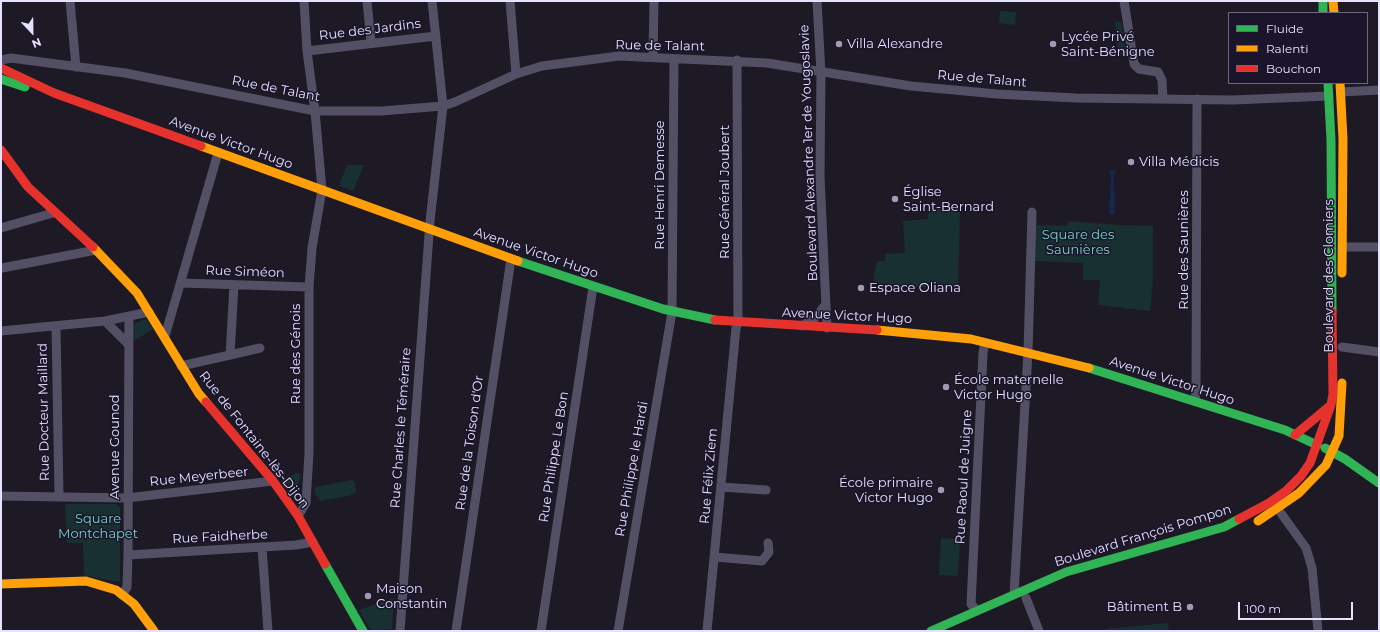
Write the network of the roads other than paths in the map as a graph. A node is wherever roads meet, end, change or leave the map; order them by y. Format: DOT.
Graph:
graph roads {
  1 [pos="70,1"];
  2 [pos="304,1"];
  3 [pos="367,1"];
  4 [pos="432,1"];
  5 [pos="510,1"];
  6 [pos="654,1"];
  7 [pos="817,1"];
  8 [pos="1124,1"];
  9 [pos="1323,1"];
  10 [pos="1334,1"];
  11 [pos="1324,12"];
  12 [pos="1334,12"];
  13 [pos="436,36"];
  14 [pos="371,42"];
  15 [pos="307,51"];
  16 [pos="653,58"];
  17 [pos="674,59"];
  18 [pos="1,60"];
  19 [pos="737,60"];
  20 [pos="76,67"];
  21 [pos="1,68"];
  22 [pos="821,73"];
  23 [pos="516,74"];
  24 [pos="1,79"];
  25 [pos="1328,84"];
  26 [pos="1341,87"];
  27 [pos="1379,90"];
  28 [pos="54,93"];
  29 [pos="1329,96"];
  30 [pos="1163,99"];
  31 [pos="1197,99"];
  32 [pos="443,106"];
  33 [pos="315,111"];
  34 [pos="1,150"];
  35 [pos="218,153"];
  36 [pos="322,190"];
  37 [pos="1032,212"];
  38 [pos="54,213"];
  39 [pos="1,228"];
  40 [pos="430,228"];
  41 [pos="1342,247"];
  42 [pos="1379,247"];
  43 [pos="96,250"];
  44 [pos="511,260"];
  45 [pos="2,268"];
  46 [pos="181,283"];
  47 [pos="234,285"];
  48 [pos="1342,285"];
  49 [pos="309,287"];
  50 [pos="593,287"];
  51 [pos="826,304"];
  52 [pos="149,312"];
  53 [pos="672,312"];
  54 [pos="129,316"];
  55 [pos="105,320"];
  56 [pos="738,324"];
  57 [pos="56,326"];
  58 [pos="802,326"];
  59 [pos="827,328"];
  60 [pos="1,331"];
  61 [pos="1342,331"];
  62 [pos="165,336"];
  63 [pos="985,343"];
  64 [pos="129,346"];
  65 [pos="1342,347"];
  66 [pos="260,348"];
  67 [pos="1028,352"];
  68 [pos="1379,352"];
  69 [pos="230,355"];
  70 [pos="181,366"];
  71 [pos="1333,394"];
  72 [pos="1195,401"];
  73 [pos="1331,405"];
  74 [pos="1261,424"];
  75 [pos="1295,435"];
  76 [pos="1324,452"];
  77 [pos="273,482"];
  78 [pos="1379,483"];
  79 [pos="721,487"];
  80 [pos="766,490"];
  81 [pos="1,496"];
  82 [pos="58,496"];
  83 [pos="127,498"];
  84 [pos="1278,509"];
  85 [pos="298,516"];
  86 [pos="1250,525"];
  87 [pos="1238,530"];
  88 [pos="313,542"];
  89 [pos="768,543"];
  90 [pos="262,547"];
  91 [pos="128,555"];
  92 [pos="715,557"];
  93 [pos="1,584"];
  94 [pos="1014,594"];
  95 [pos="122,595"];
  96 [pos="1026,598"];
  97 [pos="976,611"];
  98 [pos="154,631"];
  99 [pos="268,631"];
  100 [pos="363,631"];
  101 [pos="400,631"];
  102 [pos="456,631"];
  103 [pos="541,631"];
  104 [pos="618,631"];
  105 [pos="707,631"];
  106 [pos="930,631"];
  107 [pos="950,631"];
  108 [pos="1038,631"];
  109 [pos="1318,631"];
  1 -- 20 [label="street"];
  2 -- 15 [label="street, Rue des Génois"];
  3 -- 14 [label="street"];
  4 -- 13 [label="street, Rue Charles le Téméraire"];
  5 -- 23 [label="street"];
  6 -- 16 [label="street"];
  7 -- 22 [label="street, Boulevard Alexandre 1er de Yougoslavie"];
  8 -- 30 [label="street"];
  9 -- 11 [label="main road"];
  10 -- 12 [label="main road"];
  13 -- 14 [label="street, Rue des Jardins"];
  13 -- 32 [label="street, Rue Charles le Téméraire"];
  14 -- 15 [label="street, Rue des Jardins"];
  15 -- 33 [label="street, Rue des Génois"];
  16 -- 17 [label="street, Rue de Talant"];
  16 -- 23 [label="street, Rue de Talant"];
  17 -- 19 [label="street, Rue de Talant"];
  17 -- 53 [label="street, Rue Henri Demesse"];
  18 -- 20 [label="street, Rue de Talant"];
  19 -- 22 [label="street, Rue de Talant"];
  19 -- 56 [label="street, Rue Général Joubert"];
  20 -- 33 [label="street, Rue de Talant"];
  21 -- 28 [label="main road, Avenue Victor Hugo"];
  22 -- 30 [label="street, Rue de Talant"];
  22 -- 51 [label="street, Boulevard Alexandre 1er de Yougoslavie"];
  23 -- 32 [label="street, Rue de Talant"];
  24 -- 28 [label="main road, Avenue Victor Hugo"];
  25 -- 29 [label="main road, Boulevard des Clomiers"];
  26 -- 27 [label="street"];
  26 -- 29 [label="main road"];
  26 -- 41 [label="main road, Boulevard des Clomiers"];
  28 -- 35 [label="main road, Avenue Victor Hugo"];
  29 -- 31 [label="street, Rue de Talant"];
  29 -- 71 [label="main road, Boulevard des Clomiers"];
  30 -- 31 [label="street, Rue de Talant"];
  31 -- 72 [label="street, Rue des Saunières"];
  32 -- 33 [label="street, Rue de Talant"];
  32 -- 40 [label="street, Rue Charles le Téméraire"];
  33 -- 36 [label="street, Rue des Génois"];
  34 -- 38 [label="main road, Rue de Fontaine-lès-Dijon"];
  35 -- 36 [label="main road, Avenue Victor Hugo"];
  35 -- 46 [label="street"];
  36 -- 40 [label="main road, Avenue Victor Hugo"];
  36 -- 49 [label="street, Rue des Génois"];
  37 -- 67 [label="street"];
  38 -- 39 [label="street"];
  38 -- 43 [label="main road, Rue de Fontaine-lès-Dijon"];
  40 -- 44 [label="main road, Avenue Victor Hugo"];
  40 -- 101 [label="street, Rue Charles le Téméraire"];
  41 -- 42 [label="street"];
  41 -- 48 [label="main road, Boulevard des Clomiers"];
  43 -- 45 [label="street"];
  43 -- 52 [label="main road, Rue de Fontaine-lès-Dijon"];
  44 -- 50 [label="main road, Avenue Victor Hugo"];
  44 -- 102 [label="street, Rue de la Toison d'Or"];
  46 -- 47 [label="street, Rue Siméon"];
  46 -- 62 [label="street"];
  47 -- 49 [label="street, Rue Siméon"];
  47 -- 69 [label="street"];
  49 -- 85 [label="street, Rue des Génois"];
  50 -- 53 [label="main road, Avenue Victor Hugo"];
  50 -- 103 [label="street, Rue Philippe Le Bon"];
  51 -- 58 [label="street"];
  51 -- 59 [label="street, Boulevard Alexandre 1er de Yougoslavie"];
  52 -- 54 [label="street"];
  52 -- 62 [label="main road, Rue de Fontaine-lès-Dijon"];
  53 -- 56 [label="main road, Avenue Victor Hugo"];
  53 -- 104 [label="street, Rue Philippe le Hardi"];
  54 -- 55 [label="street"];
  54 -- 64 [label="street, Avenue Gounod"];
  55 -- 57 [label="street"];
  55 -- 64 [label="street"];
  56 -- 58 [label="main road, Avenue Victor Hugo"];
  56 -- 79 [label="street, Rue Félix Ziem"];
  57 -- 60 [label="street"];
  57 -- 82 [label="street, Rue Docteur Maillard"];
  58 -- 59 [label="main road, Avenue Victor Hugo"];
  59 -- 63 [label="main road, Avenue Victor Hugo"];
  61 -- 65 [label="main road, Boulevard des Clomiers"];
  62 -- 70 [label="main road, Rue de Fontaine-lès-Dijon"];
  63 -- 67 [label="main road, Avenue Victor Hugo"];
  63 -- 97 [label="street, Rue Raoul de Juigne"];
  64 -- 83 [label="street, Avenue Gounod"];
  65 -- 68 [label="street"];
  65 -- 76 [label="main road, Boulevard des Clomiers"];
  66 -- 69 [label="street"];
  67 -- 72 [label="main road, Avenue Victor Hugo"];
  67 -- 94 [label="street"];
  69 -- 70 [label="street"];
  70 -- 77 [label="main road, Rue de Fontaine-lès-Dijon"];
  71 -- 73 [label="main road, Boulevard des Clomiers"];
  71 -- 76 [label="main road"];
  72 -- 74 [label="main road, Avenue Victor Hugo"];
  73 -- 75 [label="main road"];
  73 -- 76 [label="main road, Boulevard des Clomiers"];
  74 -- 75 [label="main road, Avenue Victor Hugo"];
  74 -- 76 [label="main road, Avenue Victor Hugo"];
  75 -- 76 [label="main road, Avenue Victor Hugo"];
  76 -- 78 [label="main road, Avenue Victor Hugo"];
  76 -- 84 [label="main road, Boulevard François Pompon"];
  76 -- 94 [label="main road, Boulevard François Pompon"];
  77 -- 83 [label="street, Rue Meyerbeer"];
  77 -- 85 [label="main road, Rue de Fontaine-lès-Dijon"];
  79 -- 80 [label="street"];
  79 -- 92 [label="street, Rue Félix Ziem"];
  81 -- 82 [label="street, Rue Meyerbeer"];
  82 -- 83 [label="street, Rue Meyerbeer"];
  83 -- 91 [label="street, Avenue Gounod"];
  84 -- 86 [label="main road, Boulevard François Pompon"];
  84 -- 109 [label="street"];
  85 -- 88 [label="main road, Rue de Fontaine-lès-Dijon"];
  87 -- 96 [label="main road, Boulevard François Pompon"];
  88 -- 90 [label="street, Rue Faidherbe"];
  88 -- 100 [label="main road, Rue de Fontaine-lès-Dijon"];
  89 -- 92 [label="street"];
  90 -- 91 [label="street, Rue Faidherbe"];
  90 -- 99 [label="street"];
  91 -- 95 [label="street, Avenue Gounod"];
  92 -- 105 [label="street, Rue Félix Ziem"];
  93 -- 95 [label="main road"];
  94 -- 97 [label="main road, Boulevard François Pompon"];
  95 -- 98 [label="main road"];
  96 -- 107 [label="main road, Boulevard François Pompon"];
  96 -- 108 [label="street"];
  97 -- 106 [label="main road, Boulevard François Pompon"];
}
